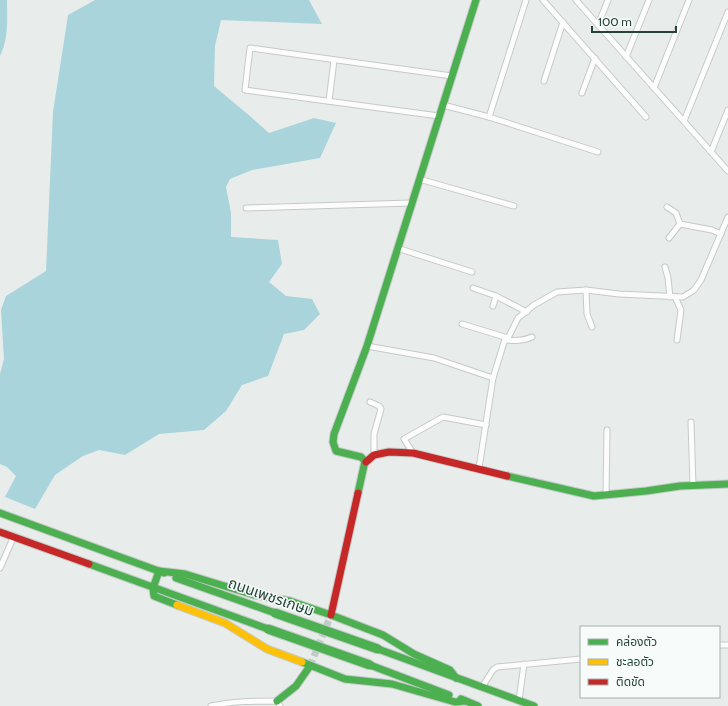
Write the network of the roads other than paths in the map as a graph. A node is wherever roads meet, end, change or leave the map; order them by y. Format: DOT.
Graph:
graph roads {
  1 [pos="476,0"];
  2 [pos="526,0"];
  3 [pos="543,0"];
  4 [pos="576,0"];
  5 [pos="608,0"];
  6 [pos="649,0"];
  7 [pos="689,0"];
  8 [pos="728,12"];
  9 [pos="563,22"];
  10 [pos="598,25"];
  11 [pos="626,57"];
  12 [pos="595,58"];
  13 [pos="334,60"];
  14 [pos="452,76"];
  15 [pos="544,81"];
  16 [pos="654,88"];
  17 [pos="582,94"];
  18 [pos="329,102"];
  19 [pos="443,105"];
  20 [pos="728,110"];
  21 [pos="439,116"];
  22 [pos="489,117"];
  23 [pos="646,117"];
  24 [pos="684,121"];
  25 [pos="598,152"];
  26 [pos="711,152"];
  27 [pos="728,171"];
  28 [pos="419,179"];
  29 [pos="411,203"];
  30 [pos="514,206"];
  31 [pos="667,207"];
  32 [pos="246,208"];
  33 [pos="728,217"];
  34 [pos="680,224"];
  35 [pos="720,234"];
  36 [pos="669,238"];
  37 [pos="397,248"];
  38 [pos="665,267"];
  39 [pos="472,272"];
  40 [pos="474,288"];
  41 [pos="586,290"];
  42 [pos="496,296"];
  43 [pos="673,297"];
  44 [pos="494,306"];
  45 [pos="527,312"];
  46 [pos="462,324"];
  47 [pos="592,327"];
  48 [pos="532,338"];
  49 [pos="507,339"];
  50 [pos="677,340"];
  51 [pos="367,346"];
  52 [pos="493,378"];
  53 [pos="370,402"];
  54 [pos="691,422"];
  55 [pos="486,425"];
  56 [pos="607,430"];
  57 [pos="413,453"];
  58 [pos="374,455"];
  59 [pos="366,462"];
  60 [pos="479,468"];
  61 [pos="728,484"];
  62 [pos="693,486"];
  63 [pos="606,495"];
  64 [pos="0,513"];
  65 [pos="0,532"];
  66 [pos="14,536"];
  67 [pos="0,568"];
  68 [pos="159,571"];
  69 [pos="153,588"];
  70 [pos="332,615"];
  71 [pos="580,659"];
  72 [pos="524,664"];
  73 [pos="310,666"];
  74 [pos="456,678"];
  75 [pos="482,687"];
  76 [pos="519,700"];
  77 [pos="465,701"];
  78 [pos="279,704"];
  79 [pos="211,706"];
  80 [pos="478,706"];
  81 [pos="534,706"];
  1 -- 14 [label="main road"];
  2 -- 22 [label="street"];
  3 -- 9 [label="street"];
  4 -- 10 [label="street"];
  5 -- 10 [label="street"];
  6 -- 11 [label="street"];
  7 -- 16 [label="street"];
  8 -- 24 [label="street"];
  9 -- 12 [label="street"];
  9 -- 15 [label="street"];
  10 -- 11 [label="street"];
  11 -- 16 [label="street"];
  12 -- 17 [label="street"];
  12 -- 23 [label="street"];
  13 -- 14 [label="street"];
  13 -- 18 [label="street"];
  13 -- 18 [label="street"];
  14 -- 19 [label="main road"];
  16 -- 24 [label="street"];
  18 -- 21 [label="street"];
  19 -- 21 [label="main road"];
  19 -- 22 [label="street"];
  20 -- 26 [label="street"];
  21 -- 28 [label="main road"];
  22 -- 25 [label="street"];
  24 -- 26 [label="street"];
  26 -- 27 [label="street"];
  28 -- 29 [label="main road"];
  28 -- 30 [label="street"];
  29 -- 32 [label="street"];
  29 -- 37 [label="main road"];
  31 -- 34 [label="street"];
  33 -- 35 [label="street"];
  34 -- 35 [label="street"];
  34 -- 36 [label="street"];
  35 -- 43 [label="street"];
  37 -- 39 [label="street"];
  37 -- 51 [label="main road"];
  38 -- 43 [label="street"];
  40 -- 42 [label="street"];
  41 -- 43 [label="street"];
  41 -- 45 [label="street"];
  41 -- 47 [label="street"];
  42 -- 44 [label="street"];
  42 -- 45 [label="street"];
  43 -- 50 [label="street"];
  45 -- 49 [label="street"];
  46 -- 49 [label="street"];
  48 -- 49 [label="street"];
  49 -- 52 [label="street"];
  51 -- 52 [label="street"];
  51 -- 70 [label="main road"];
  52 -- 55 [label="street"];
  53 -- 58 [label="street"];
  54 -- 62 [label="street"];
  55 -- 57 [label="street"];
  55 -- 60 [label="street"];
  56 -- 63 [label="street"];
  57 -- 58 [label="main road"];
  57 -- 60 [label="main road"];
  58 -- 59 [label="main road"];
  60 -- 63 [label="main road"];
  61 -- 62 [label="main road"];
  62 -- 63 [label="main road"];
  64 -- 68 [label="main road, ถนนเพชรเกษม"];
  65 -- 66 [label="main road, ถนนเพชรเกษม"];
  66 -- 67 [label="street"];
  66 -- 69 [label="main road, ถนนเพชรเกษม"];
  68 -- 69 [label="main road"];
  68 -- 70 [label="main road"];
  68 -- 74 [label="main road, ถนนเพชรเกษม, bridge"];
  69 -- 73 [label="main road"];
  69 -- 77 [label="main road, ถนนเพชรเกษม, bridge"];
  70 -- 74 [label="main road"];
  71 -- 72 [label="street"];
  72 -- 75 [label="street"];
  72 -- 76 [label="street"];
  73 -- 77 [label="main road"];
  73 -- 78 [label="main road"];
  74 -- 75 [label="main road, ถนนเพชรเกษม"];
  75 -- 76 [label="main road, ถนนเพชรเกษม"];
  76 -- 81 [label="main road, ถนนเพชรเกษม"];
  77 -- 80 [label="main road, ถนนเพชรเกษม"];
  78 -- 79 [label="street"];
}
